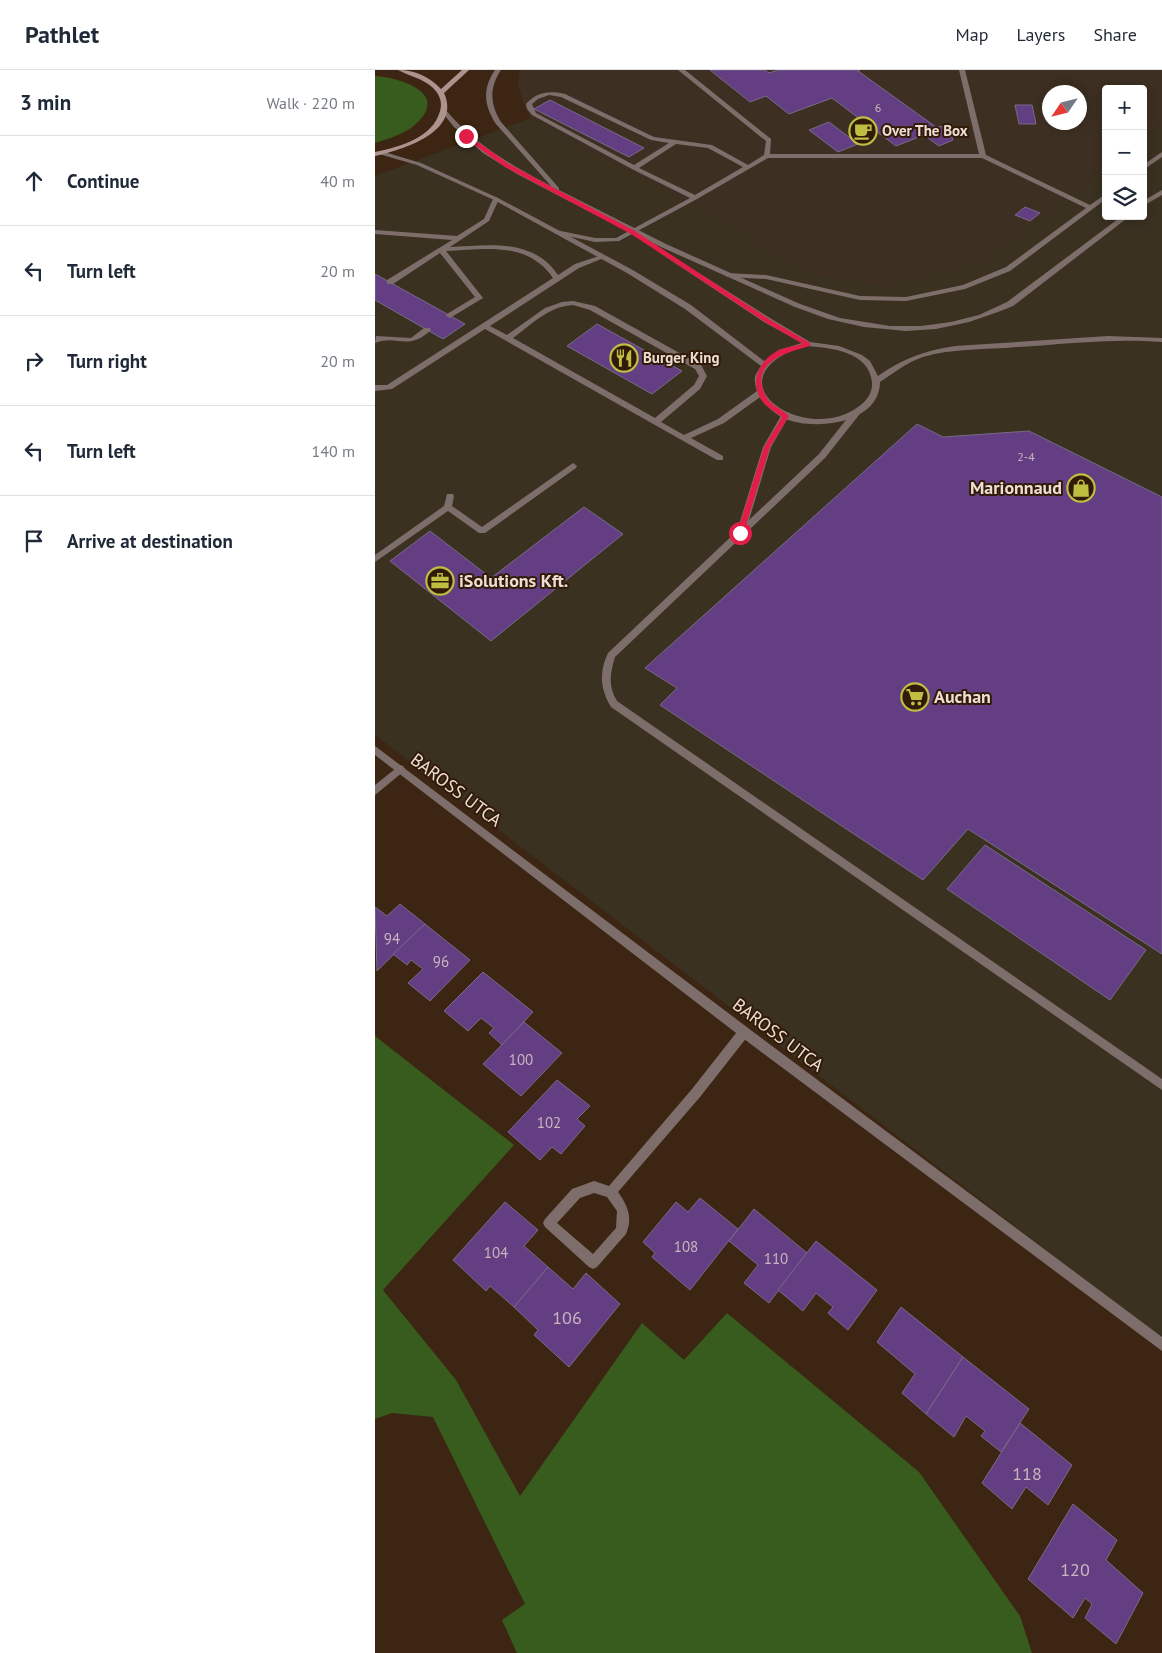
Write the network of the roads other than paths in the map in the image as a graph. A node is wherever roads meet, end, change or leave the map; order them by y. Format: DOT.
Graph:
graph roads {
  1 [pos="401,70"];
  2 [pos="467,70"];
  3 [pos="498,70"];
  4 [pos="681,70"];
  5 [pos="962,70"];
  6 [pos="441,93"];
  7 [pos="443,110"];
  8 [pos="676,142"];
  9 [pos="378,154"];
  10 [pos="1162,154"];
  11 [pos="767,156"];
  12 [pos="983,156"];
  13 [pos="1147,165"];
  14 [pos="747,167"];
  15 [pos="634,168"];
  16 [pos="1162,192"];
  17 [pos="561,194"];
  18 [pos="695,198"];
  19 [pos="496,199"];
  20 [pos="1102,199"];
  21 [pos="1147,201"];
  22 [pos="1091,207"];
  23 [pos="1122,220"];
  24 [pos="375,232"];
  25 [pos="556,232"];
  26 [pos="633,232"];
  27 [pos="459,238"];
  28 [pos="441,250"];
  29 [pos="602,256"];
  30 [pos="728,275"];
  31 [pos="557,278"];
  32 [pos="390,282"];
  33 [pos="450,316"];
  34 [pos="485,326"];
  35 [pos="427,330"];
  36 [pos="508,338"];
  37 [pos="1162,340"];
  38 [pos="375,341"];
  39 [pos="808,344"];
  40 [pos="764,365"];
  41 [pos="876,381"];
  42 [pos="375,388"];
  43 [pos="760,393"];
  44 [pos="856,414"];
  45 [pos="785,416"];
  46 [pos="656,422"];
  47 [pos="684,438"];
  48 [pos="719,458"];
  49 [pos="573,466"];
  50 [pos="450,496"];
  51 [pos="448,507"];
  52 [pos="740,533"];
  53 [pos="375,559"];
  54 [pos="375,750"];
  55 [pos="401,769"];
  56 [pos="375,791"];
  57 [pos="744,1032"];
  58 [pos="1162,1085"];
  59 [pos="611,1192"];
  60 [pos="1162,1345"];
  1 -- 6 [label="main road"];
  2 -- 6 [label="main road"];
  3 -- 17 [label="street"];
  4 -- 11 [label="street"];
  5 -- 12 [label="street"];
  6 -- 7 [label="main road"];
  7 -- 9 [label="main road"];
  7 -- 17 [label="street"];
  8 -- 14 [label="street"];
  8 -- 15 [label="street"];
  8 -- 15 [label="street"];
  9 -- 19 [label="street"];
  10 -- 13 [label="street"];
  11 -- 12 [label="street"];
  11 -- 14 [label="street"];
  12 -- 22 [label="street"];
  14 -- 18 [label="street"];
  15 -- 18 [label="street"];
  16 -- 21 [label="street"];
  17 -- 26 [label="street"];
  18 -- 26 [label="street"];
  19 -- 25 [label="street"];
  19 -- 27 [label="street"];
  20 -- 22 [label="street"];
  22 -- 30 [label="street"];
  23 -- 30 [label="street"];
  24 -- 27 [label="street"];
  25 -- 26 [label="street"];
  25 -- 29 [label="street"];
  26 -- 30 [label="street"];
  26 -- 39 [label="street"];
  27 -- 28 [label="street"];
  28 -- 31 [label="street"];
  28 -- 32 [label="street"];
  28 -- 33 [label="street"];
  29 -- 31 [label="street"];
  29 -- 40 [label="street"];
  31 -- 34 [label="street"];
  34 -- 36 [label="street"];
  34 -- 42 [label="street"];
  35 -- 38 [label="street"];
  36 -- 46 [label="street"];
  36 -- 46 [label="street"];
  37 -- 41 [label="street"];
  39 -- 40 [label="street"];
  39 -- 41 [label="street"];
  40 -- 43 [label="street"];
  41 -- 44 [label="street"];
  43 -- 45 [label="street"];
  43 -- 47 [label="street"];
  44 -- 45 [label="street"];
  44 -- 52 [label="street"];
  45 -- 52 [label="street"];
  46 -- 47 [label="street"];
  47 -- 48 [label="street"];
  49 -- 51 [label="street"];
  50 -- 51 [label="street"];
  51 -- 53 [label="street"];
  52 -- 58 [label="street"];
  54 -- 55 [label="street, BAROSS UTCA"];
  55 -- 56 [label="street"];
  55 -- 57 [label="street, BAROSS UTCA"];
  57 -- 59 [label="street"];
  57 -- 60 [label="street, BAROSS UTCA"];
  59 -- 59 [label="street"];
}
